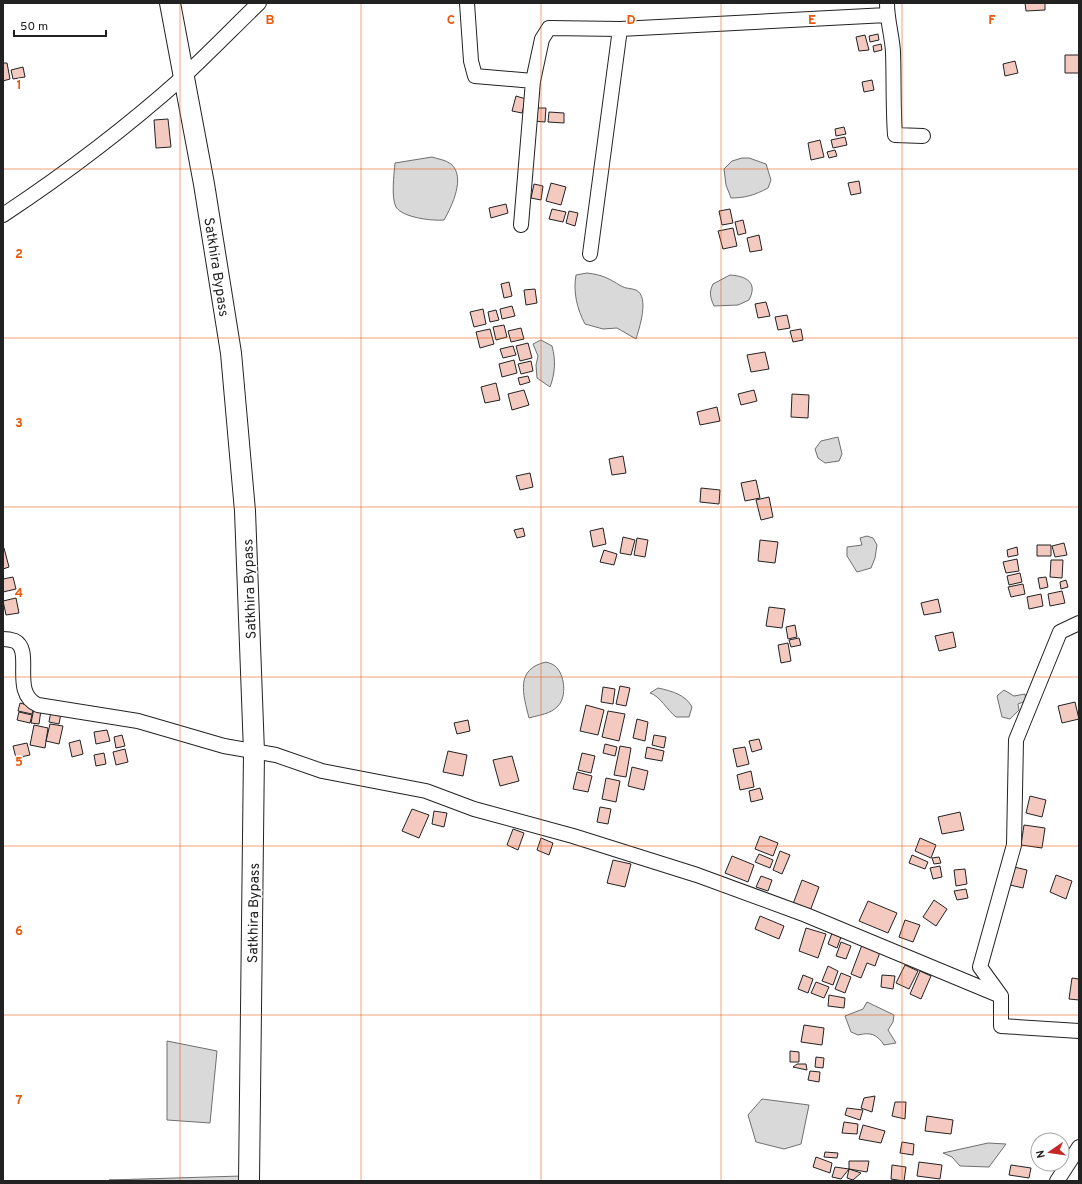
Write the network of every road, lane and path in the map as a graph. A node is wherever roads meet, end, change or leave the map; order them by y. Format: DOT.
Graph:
graph roads {
  1 [pos="170,3"];
  2 [pos="259,3"];
  3 [pos="467,3"];
  4 [pos="887,9"];
  5 [pos="620,29"];
  6 [pos="183,77"];
  7 [pos="533,81"];
  8 [pos="922,136"];
  9 [pos="3,215"];
  10 [pos="521,225"];
  11 [pos="590,254"];
  12 [pos="1079,623"];
  13 [pos="3,639"];
  14 [pos="254,752"];
  15 [pos="1001,996"];
  16 [pos="1079,1031"];
  17 [pos="1079,1147"];
  18 [pos="249,1181"];
  19 [pos="1057,1181"];
  1 -- 6 [label="highway, Satkhira Bypass"];
  2 -- 6 [label="street"];
  3 -- 7 [label="street"];
  4 -- 5 [label="street"];
  4 -- 8 [label="street"];
  5 -- 7 [label="street"];
  5 -- 11 [label="street"];
  6 -- 9 [label="street"];
  6 -- 14 [label="highway, Satkhira Bypass"];
  7 -- 10 [label="street"];
  12 -- 15 [label="street"];
  13 -- 14 [label="street"];
  14 -- 15 [label="street"];
  14 -- 18 [label="highway, Satkhira Bypass"];
  15 -- 16 [label="street"];
  17 -- 19 [label="street"];
}
